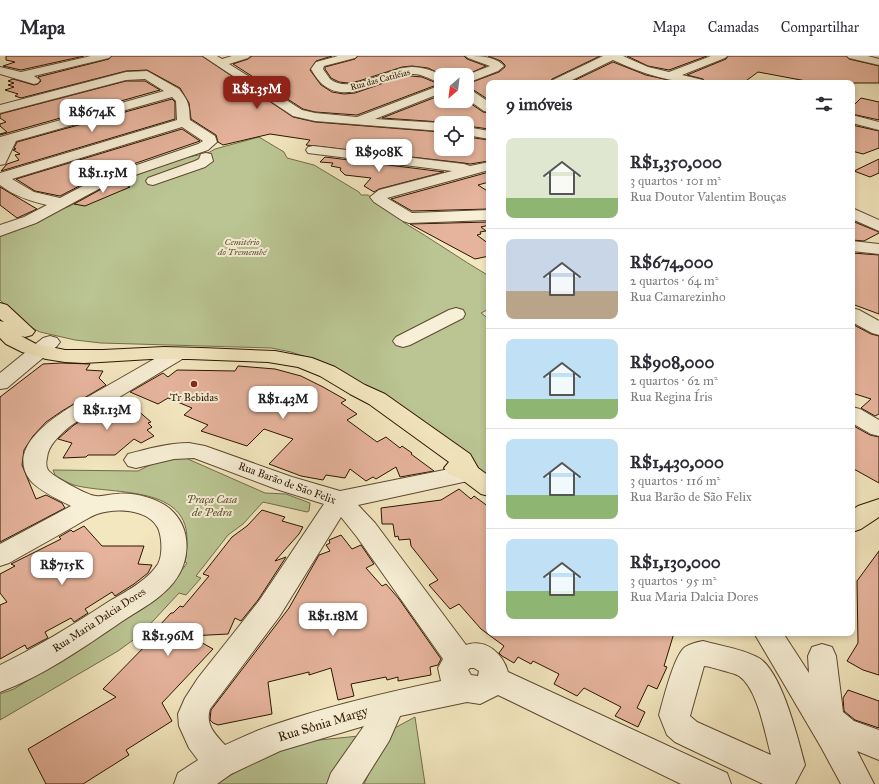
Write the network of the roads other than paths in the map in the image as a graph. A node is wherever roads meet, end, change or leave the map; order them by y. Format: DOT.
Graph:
graph roads {
  1 [pos="105,56"];
  2 [pos="209,56"];
  3 [pos="244,56"];
  4 [pos="351,56"];
  5 [pos="472,56"];
  6 [pos="613,56"];
  7 [pos="721,56"];
  8 [pos="853,56"];
  9 [pos="879,62"];
  10 [pos="221,64"];
  11 [pos="0,70"];
  12 [pos="21,76"];
  13 [pos="434,76"];
  14 [pos="474,76"];
  15 [pos="670,76"];
  16 [pos="563,80"];
  17 [pos="687,80"];
  18 [pos="70,91"];
  19 [pos="175,92"];
  20 [pos="434,92"];
  21 [pos="474,98"];
  22 [pos="486,106"];
  23 [pos="0,109"];
  24 [pos="855,120"];
  25 [pos="357,121"];
  26 [pos="184,122"];
  27 [pos="434,126"];
  28 [pos="879,126"];
  29 [pos="474,127"];
  30 [pos="486,128"];
  31 [pos="474,132"];
  32 [pos="486,134"];
  33 [pos="5,139"];
  34 [pos="203,147"];
  35 [pos="313,150"];
  36 [pos="0,161"];
  37 [pos="483,168"];
  38 [pos="0,178"];
  39 [pos="152,181"];
  40 [pos="62,203"];
  41 [pos="855,214"];
  42 [pos="486,215"];
  43 [pos="879,226"];
  44 [pos="0,231"];
  45 [pos="879,238"];
  46 [pos="865,248"];
  47 [pos="0,308"];
  48 [pos="456,314"];
  49 [pos="855,316"];
  50 [pos="0,326"];
  51 [pos="879,329"];
  52 [pos="403,341"];
  53 [pos="44,347"];
  54 [pos="177,354"];
  55 [pos="0,383"];
  56 [pos="855,416"];
  57 [pos="879,429"];
  58 [pos="136,460"];
  59 [pos="469,473"];
  60 [pos="486,486"];
  61 [pos="340,500"];
  62 [pos="93,505"];
  63 [pos="879,508"];
  64 [pos="855,521"];
  65 [pos="0,556"];
  66 [pos="770,636"];
  67 [pos="822,656"];
  68 [pos="0,680"];
  69 [pos="479,684"];
  70 [pos="390,705"];
  71 [pos="879,745"];
  72 [pos="728,751"];
  73 [pos="220,763"];
  74 [pos="190,784"];
  75 [pos="342,784"];
  76 [pos="715,784"];
  77 [pos="858,784"];
  1 -- 12 [label="street"];
  2 -- 10 [label="street"];
  3 -- 10 [label="street"];
  4 -- 13 [label="street, Rua das Catiléias"];
  5 -- 14 [label="street"];
  6 -- 15 [label="street"];
  6 -- 16 [label="street"];
  7 -- 15 [label="street"];
  8 -- 9 [label="street"];
  10 -- 25 [label="street"];
  11 -- 12 [label="street"];
  12 -- 18 [label="street"];
  15 -- 17 [label="street"];
  18 -- 19 [label="street"];
  18 -- 23 [label="street"];
  19 -- 26 [label="street"];
  19 -- 33 [label="street"];
  20 -- 25 [label="street"];
  21 -- 22 [label="street"];
  24 -- 28 [label="street"];
  25 -- 27 [label="street"];
  26 -- 34 [label="street"];
  26 -- 38 [label="street"];
  29 -- 30 [label="street"];
  31 -- 32 [label="street"];
  33 -- 36 [label="street"];
  34 -- 39 [label="street"];
  34 -- 40 [label="street"];
  35 -- 37 [label="street"];
  37 -- 42 [label="street"];
  38 -- 40 [label="street"];
  40 -- 44 [label="street"];
  41 -- 43 [label="street"];
  45 -- 46 [label="street"];
  47 -- 53 [label="main road"];
  48 -- 52 [label="street"];
  49 -- 51 [label="street"];
  50 -- 53 [label="main road"];
  53 -- 54 [label="main road"];
  53 -- 55 [label="street"];
  54 -- 59 [label="main road"];
  54 -- 62 [label="street"];
  56 -- 57 [label="street"];
  58 -- 61 [label="street, Rua Barão de São Felix"];
  59 -- 60 [label="main road"];
  59 -- 61 [label="street"];
  61 -- 69 [label="street, Rua Barão de São Felix"];
  61 -- 73 [label="street"];
  62 -- 65 [label="street"];
  62 -- 68 [label="street, Rua Maria Dalcia Dores"];
  63 -- 64 [label="main road"];
  66 -- 77 [label="street"];
  67 -- 71 [label="street"];
  69 -- 70 [label="street, Rua Sônia Margy"];
  69 -- 76 [label="street"];
  70 -- 73 [label="street, Rua Sônia Margy"];
  70 -- 75 [label="street"];
  72 -- 76 [label="street"];
  73 -- 74 [label="street, Rua Sônia Margy"];
}
